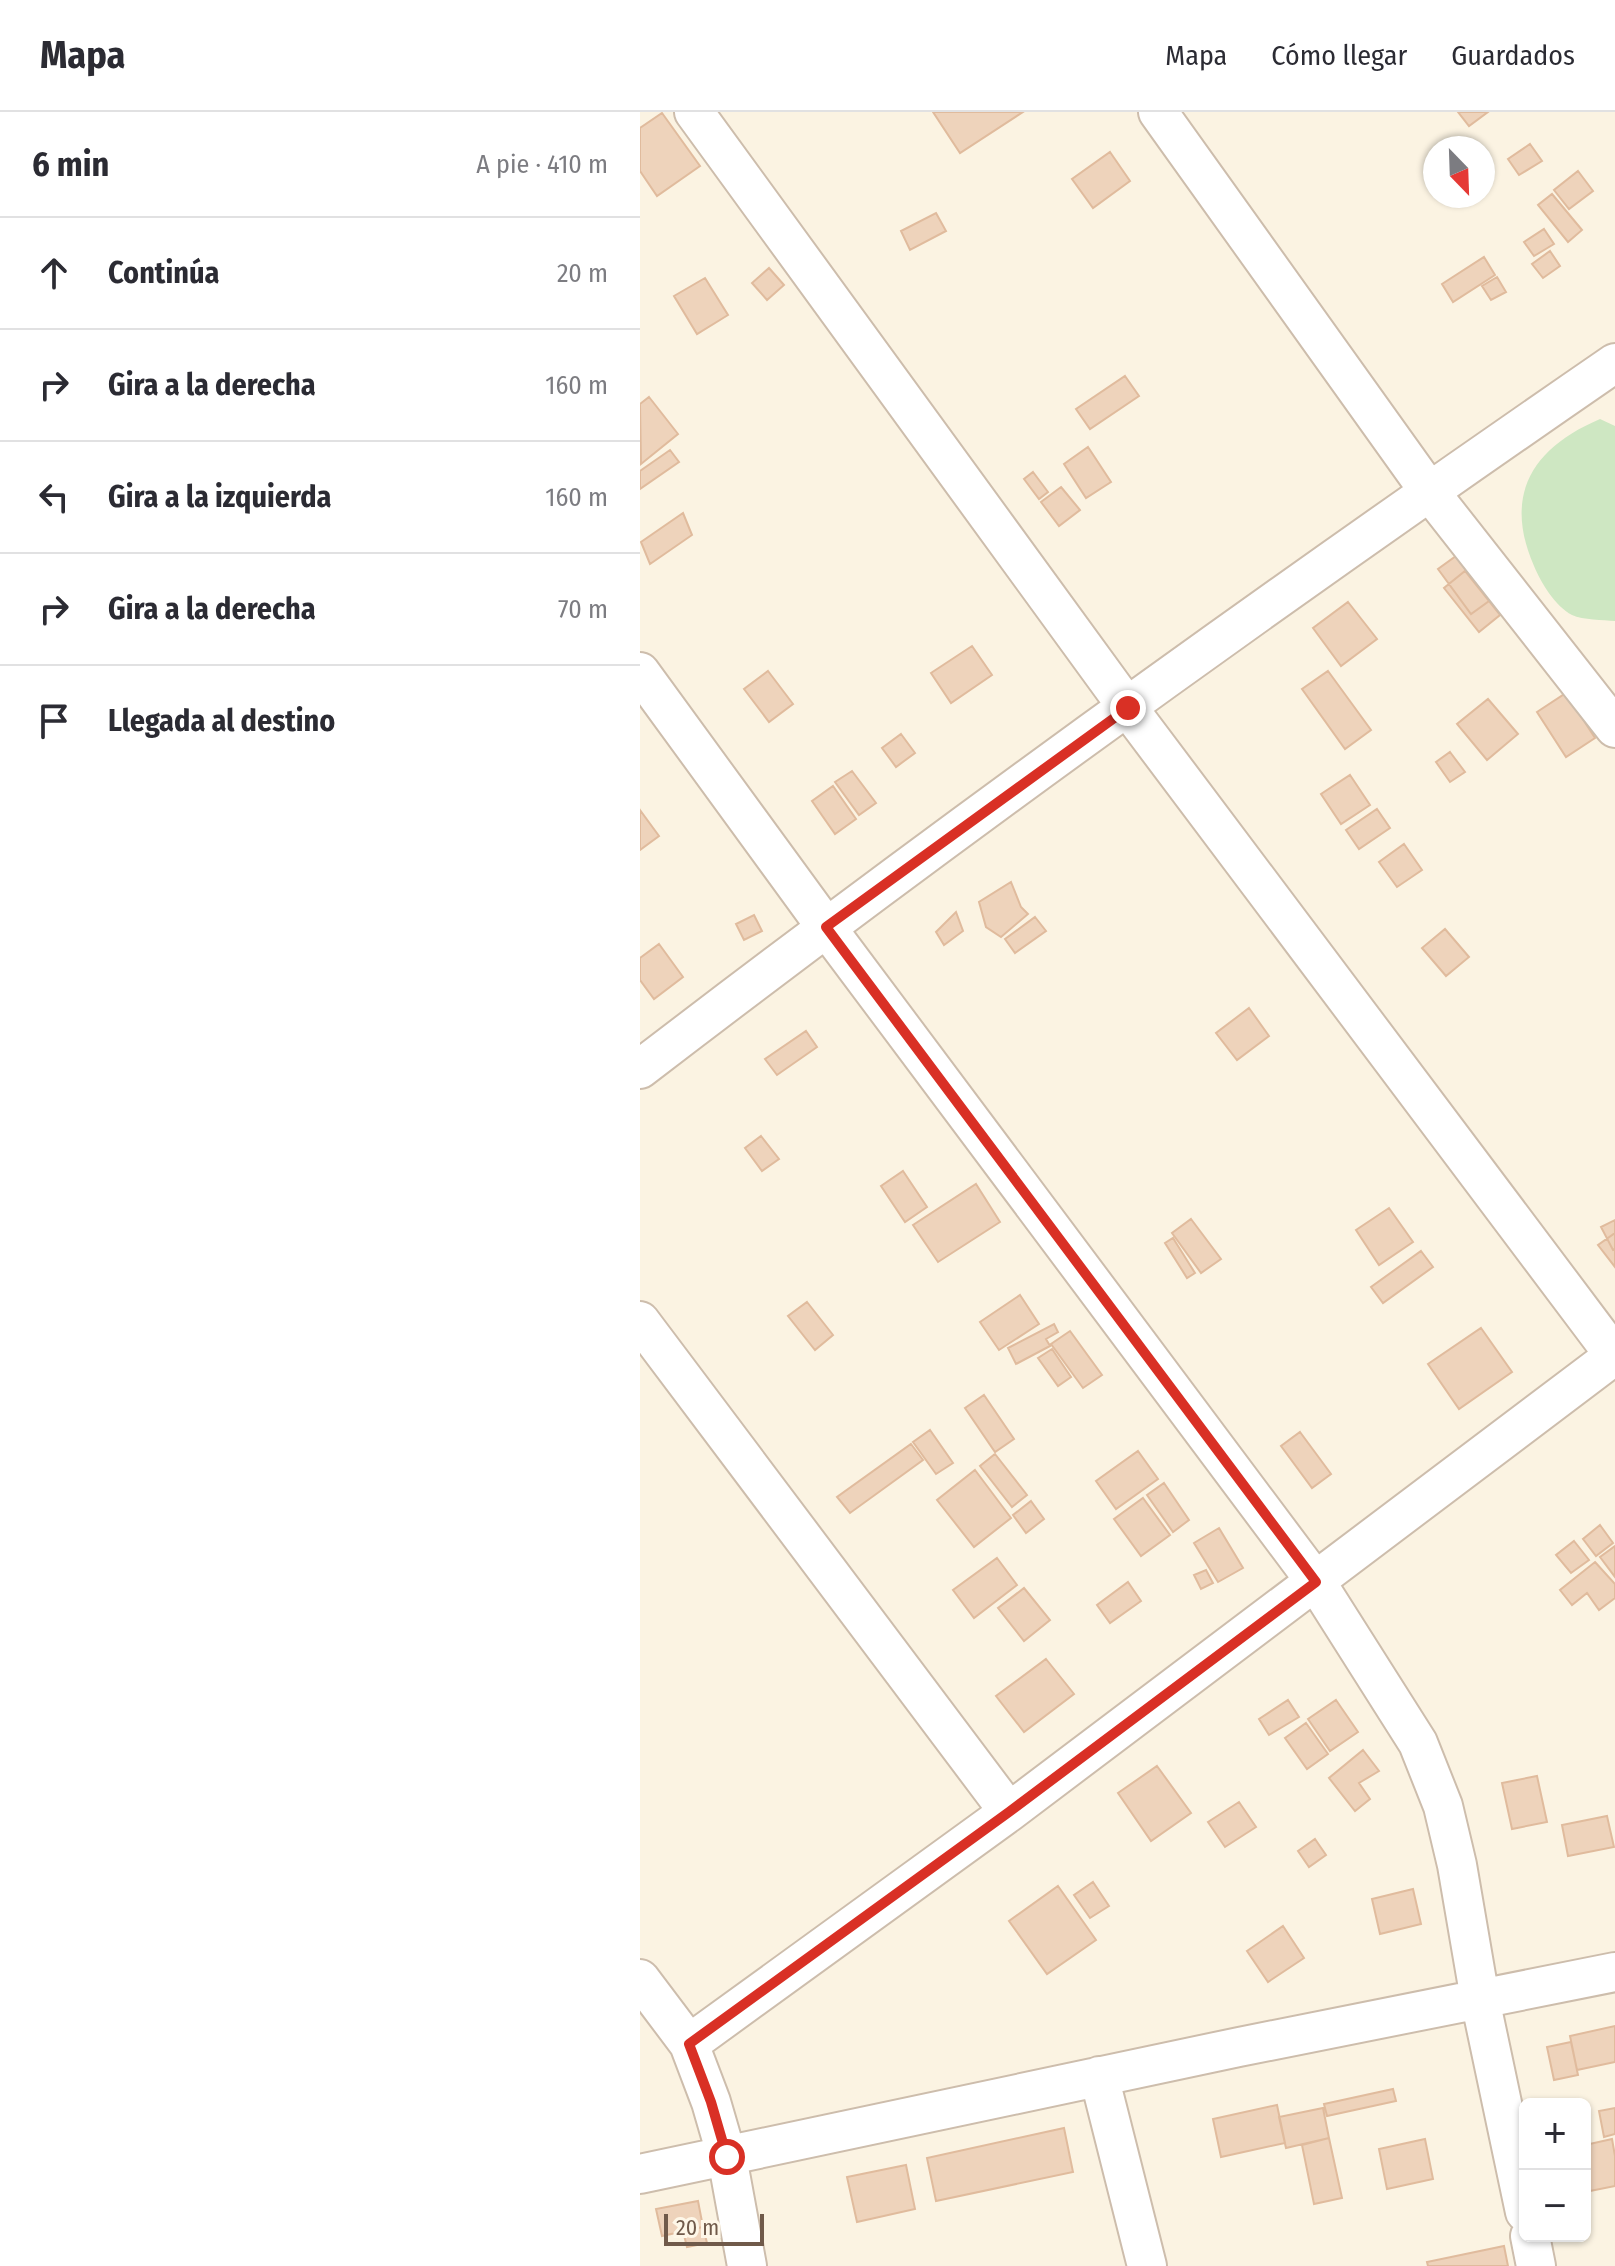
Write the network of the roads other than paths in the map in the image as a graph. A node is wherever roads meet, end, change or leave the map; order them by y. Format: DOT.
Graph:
graph roads {
  1 [pos="694,112"];
  2 [pos="1158,112"];
  3 [pos="1615,363"];
  4 [pos="1429,491"];
  5 [pos="640,672"];
  6 [pos="1128,708"];
  7 [pos="1615,728"];
  8 [pos="826,927"];
  9 [pos="640,1069"];
  10 [pos="640,1321"];
  11 [pos="1615,1355"];
  12 [pos="1316,1582"];
  13 [pos="1009,1812"];
  14 [pos="1615,1972"];
  15 [pos="640,1979"];
  16 [pos="1480,1999"];
  17 [pos="689,2044"];
  18 [pos="1099,2076"];
  19 [pos="727,2157"];
  20 [pos="640,2174"];
  21 [pos="1519,2184"];
  22 [pos="1531,2242"];
  23 [pos="747,2266"];
  24 [pos="1147,2266"];
  25 [pos="1536,2266"];
  1 -- 6 [label="street"];
  2 -- 4 [label="street"];
  3 -- 4 [label="street"];
  4 -- 6 [label="street"];
  4 -- 7 [label="street"];
  5 -- 8 [label="street"];
  6 -- 8 [label="street"];
  6 -- 11 [label="street"];
  8 -- 9 [label="street"];
  8 -- 12 [label="street"];
  10 -- 13 [label="street"];
  11 -- 12 [label="street"];
  12 -- 13 [label="street"];
  12 -- 16 [label="street"];
  13 -- 17 [label="street"];
  14 -- 16 [label="street"];
  15 -- 17 [label="street"];
  16 -- 18 [label="street"];
  16 -- 21 [label="street"];
  17 -- 19 [label="street"];
  18 -- 19 [label="street"];
  18 -- 24 [label="street"];
  19 -- 20 [label="street"];
  19 -- 23 [label="street"];
  22 -- 25 [label="street"];
}
